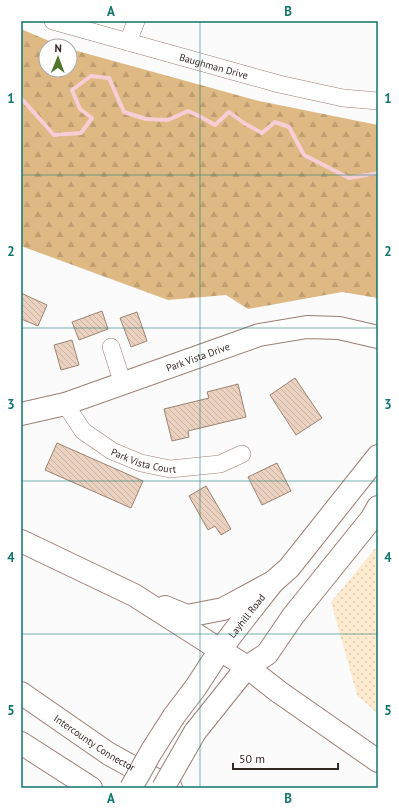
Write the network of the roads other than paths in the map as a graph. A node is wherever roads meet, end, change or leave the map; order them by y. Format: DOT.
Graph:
graph roads {
  1 [pos="53,21"];
  2 [pos="136,21"];
  3 [pos="128,42"];
  4 [pos="378,101"];
  5 [pos="378,337"];
  6 [pos="111,347"];
  7 [pos="122,384"];
  8 [pos="65,404"];
  9 [pos="21,414"];
  10 [pos="242,454"];
  11 [pos="378,456"];
  12 [pos="378,507"];
  13 [pos="21,541"];
  14 [pos="273,582"];
  15 [pos="134,595"];
  16 [pos="220,650"];
  17 [pos="247,667"];
  18 [pos="21,693"];
  19 [pos="21,743"];
  20 [pos="378,761"];
  21 [pos="91,788"];
  22 [pos="131,788"];
  23 [pos="163,788"];
  24 [pos="172,788"];
  1 -- 3 [label="street, Baughman Drive"];
  2 -- 3 [label="street"];
  3 -- 4 [label="street, Baughman Drive"];
  5 -- 7 [label="main road, Park Vista Drive"];
  6 -- 7 [label="street"];
  7 -- 8 [label="main road, Park Vista Drive"];
  8 -- 9 [label="main road, Park Vista Drive"];
  8 -- 10 [label="street, Park Vista Court"];
  11 -- 14 [label="main road, Layhill Road"];
  12 -- 17 [label="main road"];
  13 -- 15 [label="main road"];
  14 -- 15 [label="main road"];
  14 -- 16 [label="main road, Layhill Road"];
  15 -- 16 [label="main road"];
  16 -- 17 [label="main road"];
  16 -- 22 [label="main road, Layhill Road, bridge"];
  17 -- 20 [label="main road"];
  17 -- 23 [label="main road, bridge"];
  18 -- 24 [label="main road, Intercounty Connector"];
  19 -- 21 [label="main road"];
}
